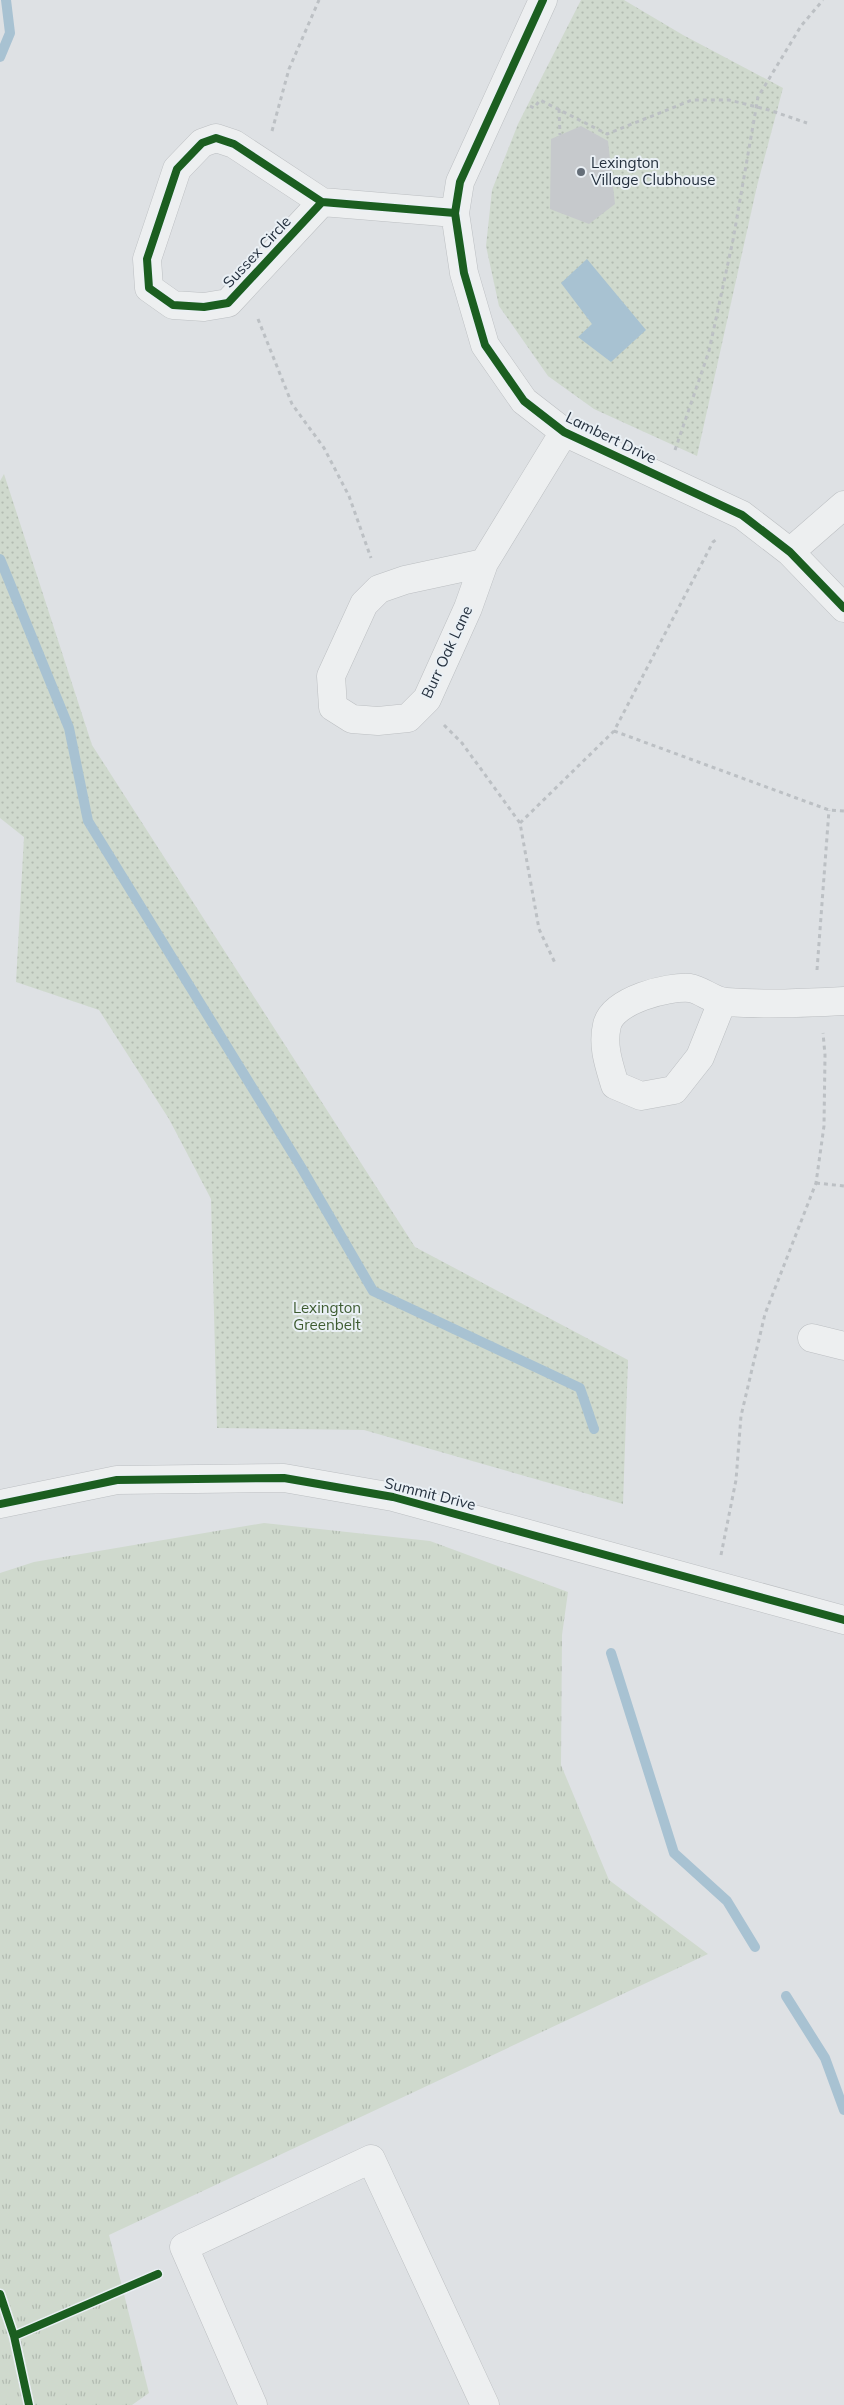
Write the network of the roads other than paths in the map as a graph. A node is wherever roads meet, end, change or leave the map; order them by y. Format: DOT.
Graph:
graph roads {
  1 [pos="543,0"];
  2 [pos="322,202"];
  3 [pos="455,214"];
  4 [pos="564,432"];
  5 [pos="844,505"];
  6 [pos="790,552"];
  7 [pos="484,563"];
  8 [pos="844,608"];
  9 [pos="722,1002"];
  10 [pos="832,1002"];
  11 [pos="812,1338"];
  12 [pos="844,1346"];
  13 [pos="1,1500"];
  14 [pos="844,1620"];
  15 [pos="253,2405"];
  16 [pos="485,2405"];
  1 -- 3 [label="street, Lambert Drive"];
  2 -- 2 [label="street, Sussex Circle"];
  2 -- 3 [label="street, Sussex Circle"];
  3 -- 4 [label="street, Lambert Drive"];
  4 -- 6 [label="street, Lambert Drive"];
  4 -- 7 [label="street, Burr Oak Lane"];
  5 -- 6 [label="street"];
  6 -- 8 [label="street, Lambert Drive"];
  7 -- 7 [label="street, Burr Oak Lane"];
  9 -- 9 [label="street"];
  9 -- 10 [label="street"];
  11 -- 12 [label="street"];
  13 -- 14 [label="street, Summit Drive"];
  15 -- 16 [label="street"];
}
